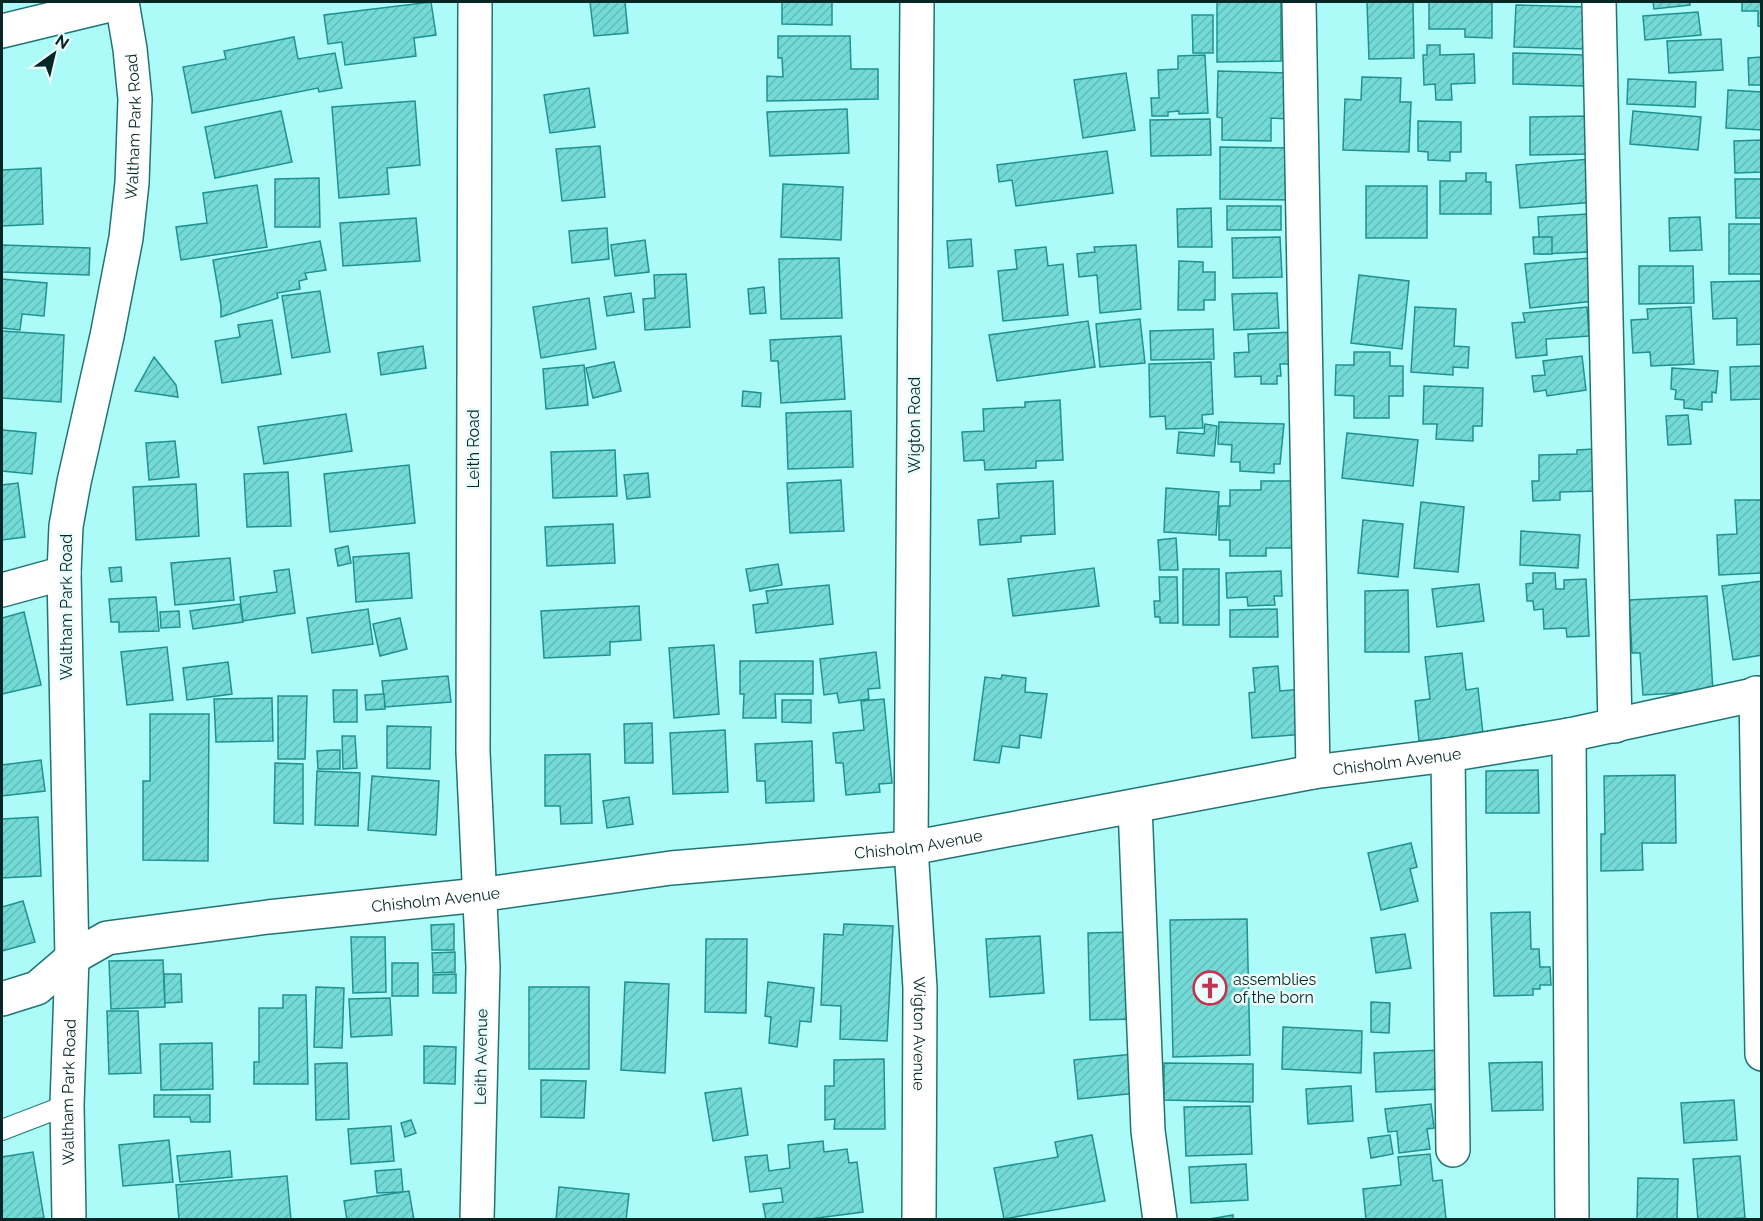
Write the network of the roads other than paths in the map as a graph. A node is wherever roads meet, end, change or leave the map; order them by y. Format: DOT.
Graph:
graph roads {
  1 [pos="122,2"];
  2 [pos="475,2"];
  3 [pos="918,2"];
  4 [pos="1299,2"];
  5 [pos="1599,2"];
  6 [pos="2,31"];
  7 [pos="64,573"];
  8 [pos="2,590"];
  9 [pos="1759,693"];
  10 [pos="1615,726"];
  11 [pos="1569,735"];
  12 [pos="1448,755"];
  13 [pos="1312,772"];
  14 [pos="1136,806"];
  15 [pos="911,848"];
  16 [pos="479,896"];
  17 [pos="72,958"];
  18 [pos="2,999"];
  19 [pos="1761,1054"];
  20 [pos="67,1105"];
  21 [pos="2,1130"];
  22 [pos="1453,1150"];
  23 [pos="69,1220"];
  24 [pos="477,1220"];
  25 [pos="919,1220"];
  26 [pos="1160,1220"];
  27 [pos="1572,1220"];
  1 -- 6 [label="street"];
  1 -- 7 [label="street, Waltham Park Road"];
  2 -- 16 [label="street, Leith Road"];
  3 -- 15 [label="street, Wigton Road"];
  4 -- 13 [label="street"];
  5 -- 10 [label="street"];
  7 -- 8 [label="street"];
  7 -- 17 [label="street, Waltham Park Road"];
  9 -- 10 [label="street, Chisholm Avenue"];
  9 -- 19 [label="street"];
  10 -- 11 [label="street, Chisholm Avenue"];
  11 -- 12 [label="street, Chisholm Avenue"];
  11 -- 27 [label="street"];
  12 -- 13 [label="street, Chisholm Avenue"];
  12 -- 22 [label="street"];
  13 -- 14 [label="street, Chisholm Avenue"];
  14 -- 15 [label="street, Chisholm Avenue"];
  14 -- 26 [label="street"];
  15 -- 16 [label="street, Chisholm Avenue"];
  15 -- 25 [label="street, Wigton Avenue"];
  16 -- 17 [label="street, Chisholm Avenue"];
  16 -- 24 [label="street, Leith Avenue"];
  17 -- 18 [label="street, Chisholm Avenue"];
  17 -- 20 [label="street, Waltham Park Road"];
  20 -- 21 [label="lane"];
  20 -- 23 [label="street, Waltham Park Road"];
}
